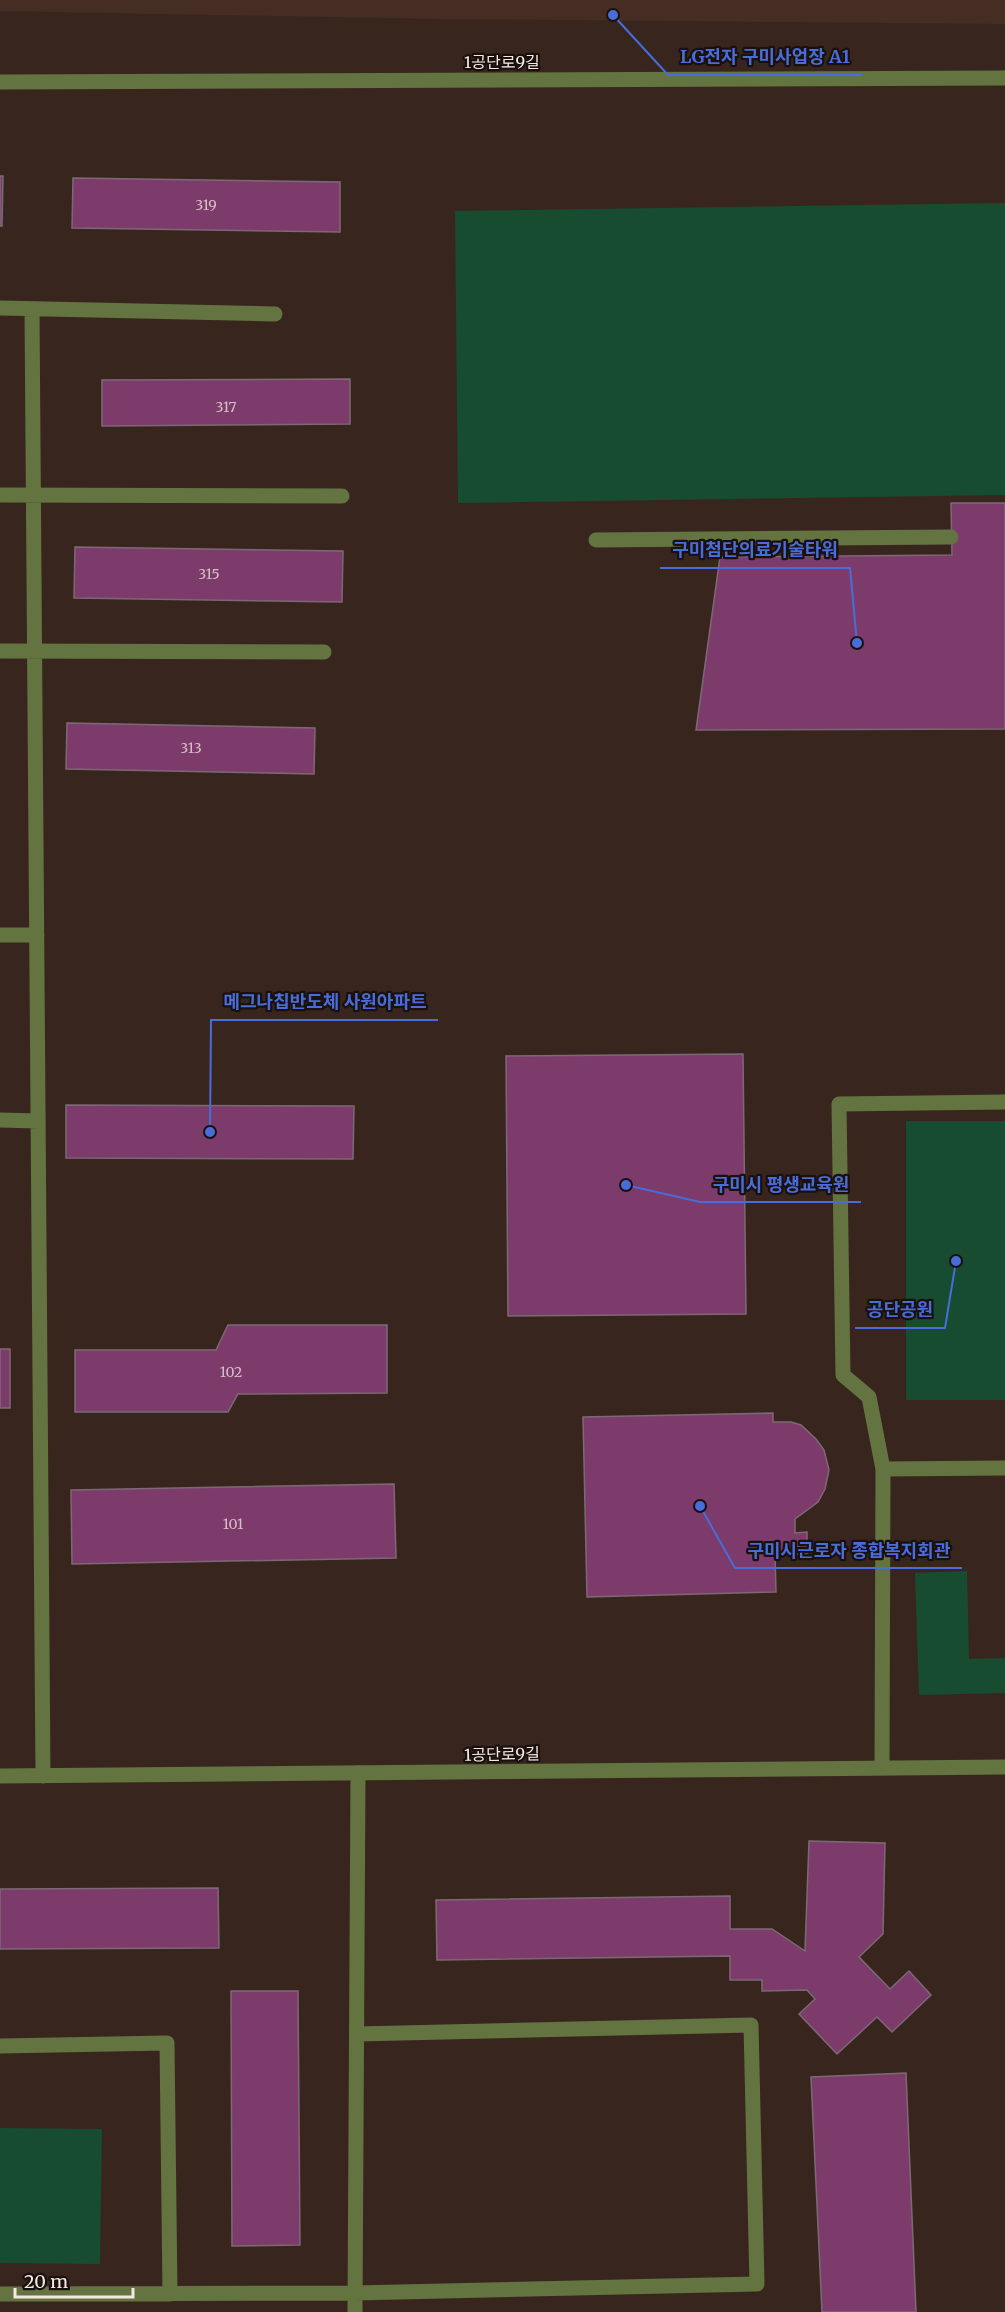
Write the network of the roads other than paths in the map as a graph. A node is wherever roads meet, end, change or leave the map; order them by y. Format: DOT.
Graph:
graph roads {
  1 [pos="1005,78"];
  2 [pos="0,82"];
  3 [pos="0,308"];
  4 [pos="32,309"];
  5 [pos="275,314"];
  6 [pos="0,495"];
  7 [pos="34,495"];
  8 [pos="342,496"];
  9 [pos="951,537"];
  10 [pos="596,540"];
  11 [pos="0,651"];
  12 [pos="35,651"];
  13 [pos="324,652"];
  14 [pos="0,935"];
  15 [pos="37,935"];
  16 [pos="1005,1102"];
  17 [pos="0,1120"];
  18 [pos="38,1121"];
  19 [pos="1005,1468"];
  20 [pos="883,1469"];
  21 [pos="1005,1767"];
  22 [pos="882,1768"];
  23 [pos="358,1773"];
  24 [pos="0,1776"];
  25 [pos="43,1776"];
  26 [pos="357,2034"];
  27 [pos="0,2046"];
  28 [pos="355,2293"];
  29 [pos="0,2294"];
  30 [pos="170,2294"];
  31 [pos="355,2312"];
  1 -- 2 [label="street, 1공단로9길"];
  3 -- 4 [label="street"];
  4 -- 5 [label="street"];
  4 -- 7 [label="street"];
  6 -- 7 [label="street"];
  7 -- 8 [label="street"];
  7 -- 12 [label="street"];
  9 -- 10 [label="street"];
  11 -- 12 [label="street"];
  12 -- 13 [label="street"];
  12 -- 15 [label="street"];
  14 -- 15 [label="street"];
  15 -- 18 [label="street"];
  16 -- 20 [label="street"];
  17 -- 18 [label="street"];
  18 -- 25 [label="street"];
  19 -- 20 [label="street"];
  20 -- 22 [label="street"];
  21 -- 22 [label="street, 1공단로9길"];
  22 -- 23 [label="street, 1공단로9길"];
  23 -- 25 [label="street, 1공단로9길"];
  23 -- 26 [label="street"];
  24 -- 25 [label="street, 1공단로9길"];
  26 -- 28 [label="street"];
  26 -- 28 [label="street"];
  27 -- 30 [label="street"];
  28 -- 30 [label="street"];
  28 -- 31 [label="street"];
  29 -- 30 [label="street"];
}
